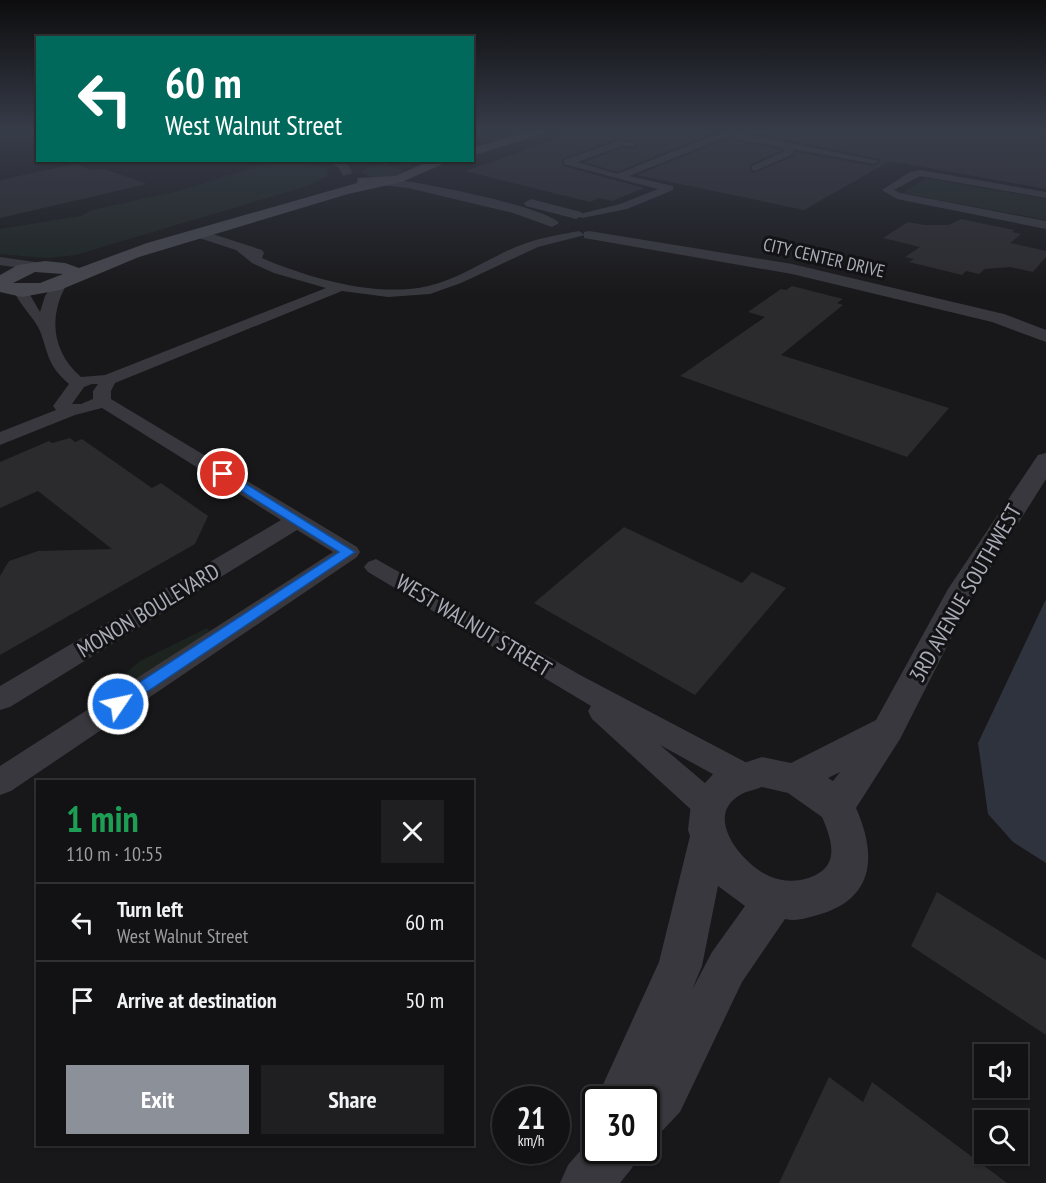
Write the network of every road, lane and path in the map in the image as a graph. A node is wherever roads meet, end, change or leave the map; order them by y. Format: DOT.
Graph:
graph roads {
  1 [pos="327,187"];
  2 [pos="355,187"];
  3 [pos="421,187"];
  4 [pos="456,187"];
  5 [pos="665,187"];
  6 [pos="892,187"];
  7 [pos="1001,187"];
  8 [pos="1046,195"];
  9 [pos="623,207"];
  10 [pos="579,215"];
  11 [pos="612,222"];
  12 [pos="552,224"];
  13 [pos="1046,225"];
  14 [pos="200,234"];
  15 [pos="584,235"];
  16 [pos="45,267"];
  17 [pos="6,282"];
  18 [pos="63,283"];
  19 [pos="334,285"];
  20 [pos="408,292"];
  21 [pos="1035,316"];
  22 [pos="47,330"];
  23 [pos="1046,336"];
  24 [pos="105,381"];
  25 [pos="78,383"];
  26 [pos="102,401"];
  27 [pos="70,411"];
  28 [pos="0,439"];
  29 [pos="1046,460"];
  30 [pos="297,520"];
  31 [pos="376,567"];
  32 [pos="572,683"];
  33 [pos="0,699"];
  34 [pos="888,729"];
  35 [pos="740,774"];
  36 [pos="794,779"];
  37 [pos="0,782"];
  38 [pos="837,806"];
  39 [pos="708,822"];
  40 [pos="774,900"];
  41 [pos="626,1086"];
  42 [pos="660,1098"];
  43 [pos="591,1164"];
  44 [pos="601,1164"];
  45 [pos="584,1183"];
  1 -- 16 [label="main road"];
  2 -- 14 [label="main road"];
  3 -- 12 [label="street"];
  4 -- 10 [label="street"];
  5 -- 9 [label="street"];
  6 -- 13 [label="street"];
  7 -- 8 [label="street"];
  9 -- 10 [label="street"];
  9 -- 11 [label="street"];
  10 -- 11 [label="street, CITY CENTER DRIVE"];
  10 -- 12 [label="street"];
  11 -- 15 [label="street"];
  11 -- 21 [label="street, CITY CENTER DRIVE"];
  12 -- 15 [label="street, CITY CENTER DRIVE"];
  12 -- 20 [label="street"];
  14 -- 18 [label="main road"];
  14 -- 19 [label="street"];
  15 -- 20 [label="street"];
  15 -- 23 [label="street, CITY CENTER DRIVE"];
  16 -- 17 [label="main road"];
  16 -- 18 [label="main road"];
  17 -- 18 [label="main road"];
  17 -- 22 [label="street"];
  18 -- 22 [label="street"];
  19 -- 20 [label="street"];
  19 -- 24 [label="street"];
  22 -- 25 [label="street"];
  24 -- 25 [label="street"];
  24 -- 26 [label="street"];
  25 -- 27 [label="street"];
  26 -- 27 [label="street"];
  26 -- 30 [label="street"];
  27 -- 28 [label="street"];
  29 -- 34 [label="street, 3RD AVENUE SOUTHWEST"];
  30 -- 33 [label="street, MONON BOULEVARD"];
  30 -- 37 [label="street"];
  31 -- 32 [label="street, WEST WALNUT STREET"];
  32 -- 35 [label="street, WEST WALNUT STREET"];
  32 -- 39 [label="street, WEST WALNUT STREET"];
  34 -- 36 [label="street"];
  34 -- 38 [label="street, 3RD AVENUE SOUTHWEST"];
  35 -- 36 [label="street"];
  35 -- 39 [label="street"];
  36 -- 38 [label="street"];
  38 -- 40 [label="street"];
  39 -- 40 [label="street"];
  39 -- 41 [label="street"];
  40 -- 42 [label="street"];
  43 -- 45 [label="street"];
  44 -- 45 [label="street"];
}
